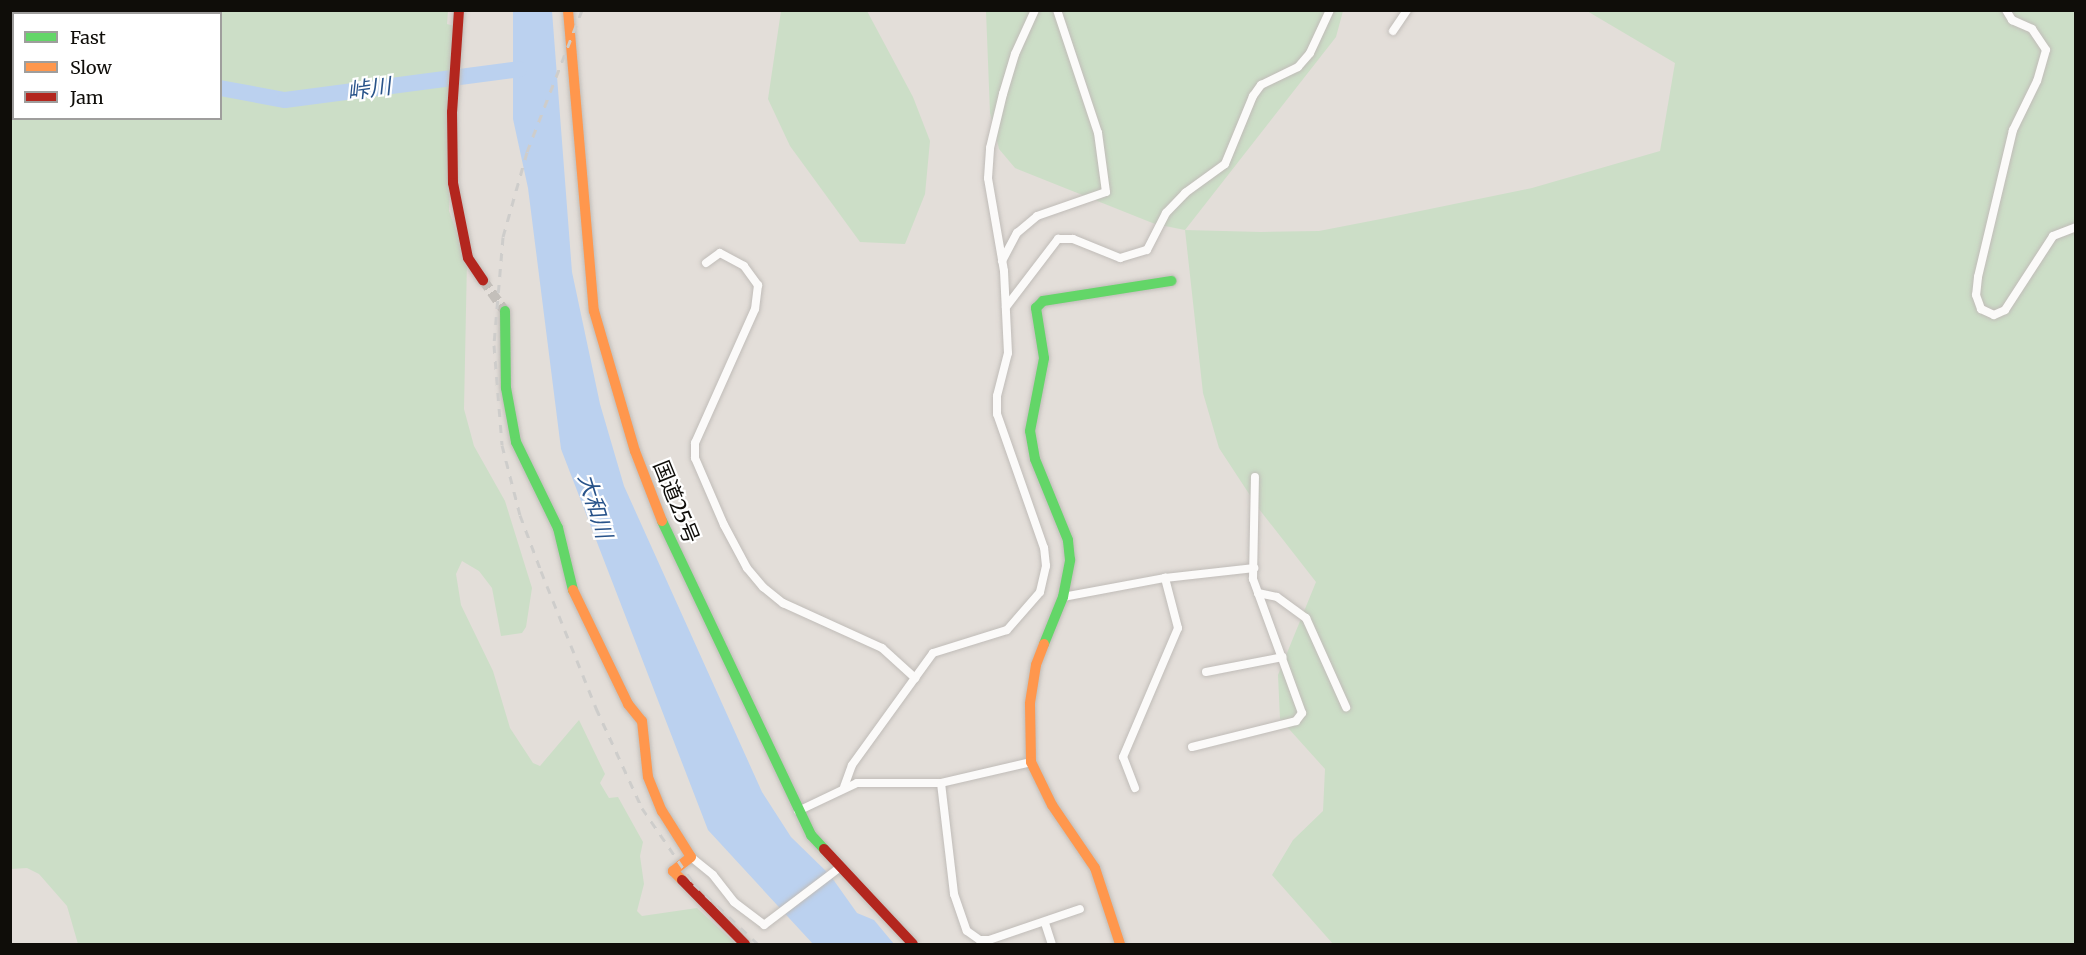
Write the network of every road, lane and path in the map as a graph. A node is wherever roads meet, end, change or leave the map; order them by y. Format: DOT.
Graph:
graph roads {
  1 [pos="459,10"];
  2 [pos="568,10"];
  3 [pos="1035,10"];
  4 [pos="1057,10"];
  5 [pos="1330,10"];
  6 [pos="1407,10"];
  7 [pos="2006,10"];
  8 [pos="1393,31"];
  9 [pos="2076,227"];
  10 [pos="1002,261"];
  11 [pos="706,263"];
  12 [pos="483,280"];
  13 [pos="1171,281"];
  14 [pos="1006,307"];
  15 [pos="505,311"];
  16 [pos="1255,477"];
  17 [pos="1254,568"];
  18 [pos="1165,578"];
  19 [pos="1258,593"];
  20 [pos="1063,597"];
  21 [pos="1283,657"];
  22 [pos="1206,672"];
  23 [pos="915,678"];
  24 [pos="1346,706"];
  25 [pos="1192,747"];
  26 [pos="1031,762"];
  27 [pos="941,783"];
  28 [pos="844,787"];
  29 [pos="1135,788"];
  30 [pos="798,811"];
  31 [pos="691,857"];
  32 [pos="838,868"];
  33 [pos="1080,909"];
  34 [pos="1045,923"];
  35 [pos="745,945"];
  36 [pos="913,945"];
  37 [pos="1052,945"];
  38 [pos="1120,945"];
  1 -- 12 [label="main road"];
  2 -- 30 [label="main road, 国道25号"];
  3 -- 10 [label="street"];
  4 -- 10 [label="street"];
  5 -- 14 [label="street"];
  6 -- 8 [label="street"];
  7 -- 9 [label="street"];
  10 -- 14 [label="street"];
  11 -- 23 [label="street"];
  13 -- 20 [label="main road"];
  14 -- 23 [label="street"];
  15 -- 31 [label="main road"];
  16 -- 17 [label="street"];
  17 -- 18 [label="street"];
  17 -- 19 [label="street"];
  18 -- 20 [label="street"];
  18 -- 29 [label="street"];
  19 -- 21 [label="street"];
  19 -- 24 [label="street"];
  20 -- 26 [label="main road"];
  21 -- 22 [label="street"];
  21 -- 25 [label="street"];
  23 -- 28 [label="street"];
  26 -- 27 [label="street"];
  26 -- 38 [label="main road"];
  27 -- 28 [label="street"];
  27 -- 34 [label="street"];
  28 -- 30 [label="street"];
  30 -- 32 [label="main road, 国道25号"];
  31 -- 32 [label="street"];
  31 -- 35 [label="main road"];
  32 -- 36 [label="main road, 国道25号"];
  33 -- 34 [label="street"];
  34 -- 37 [label="street"];
}
